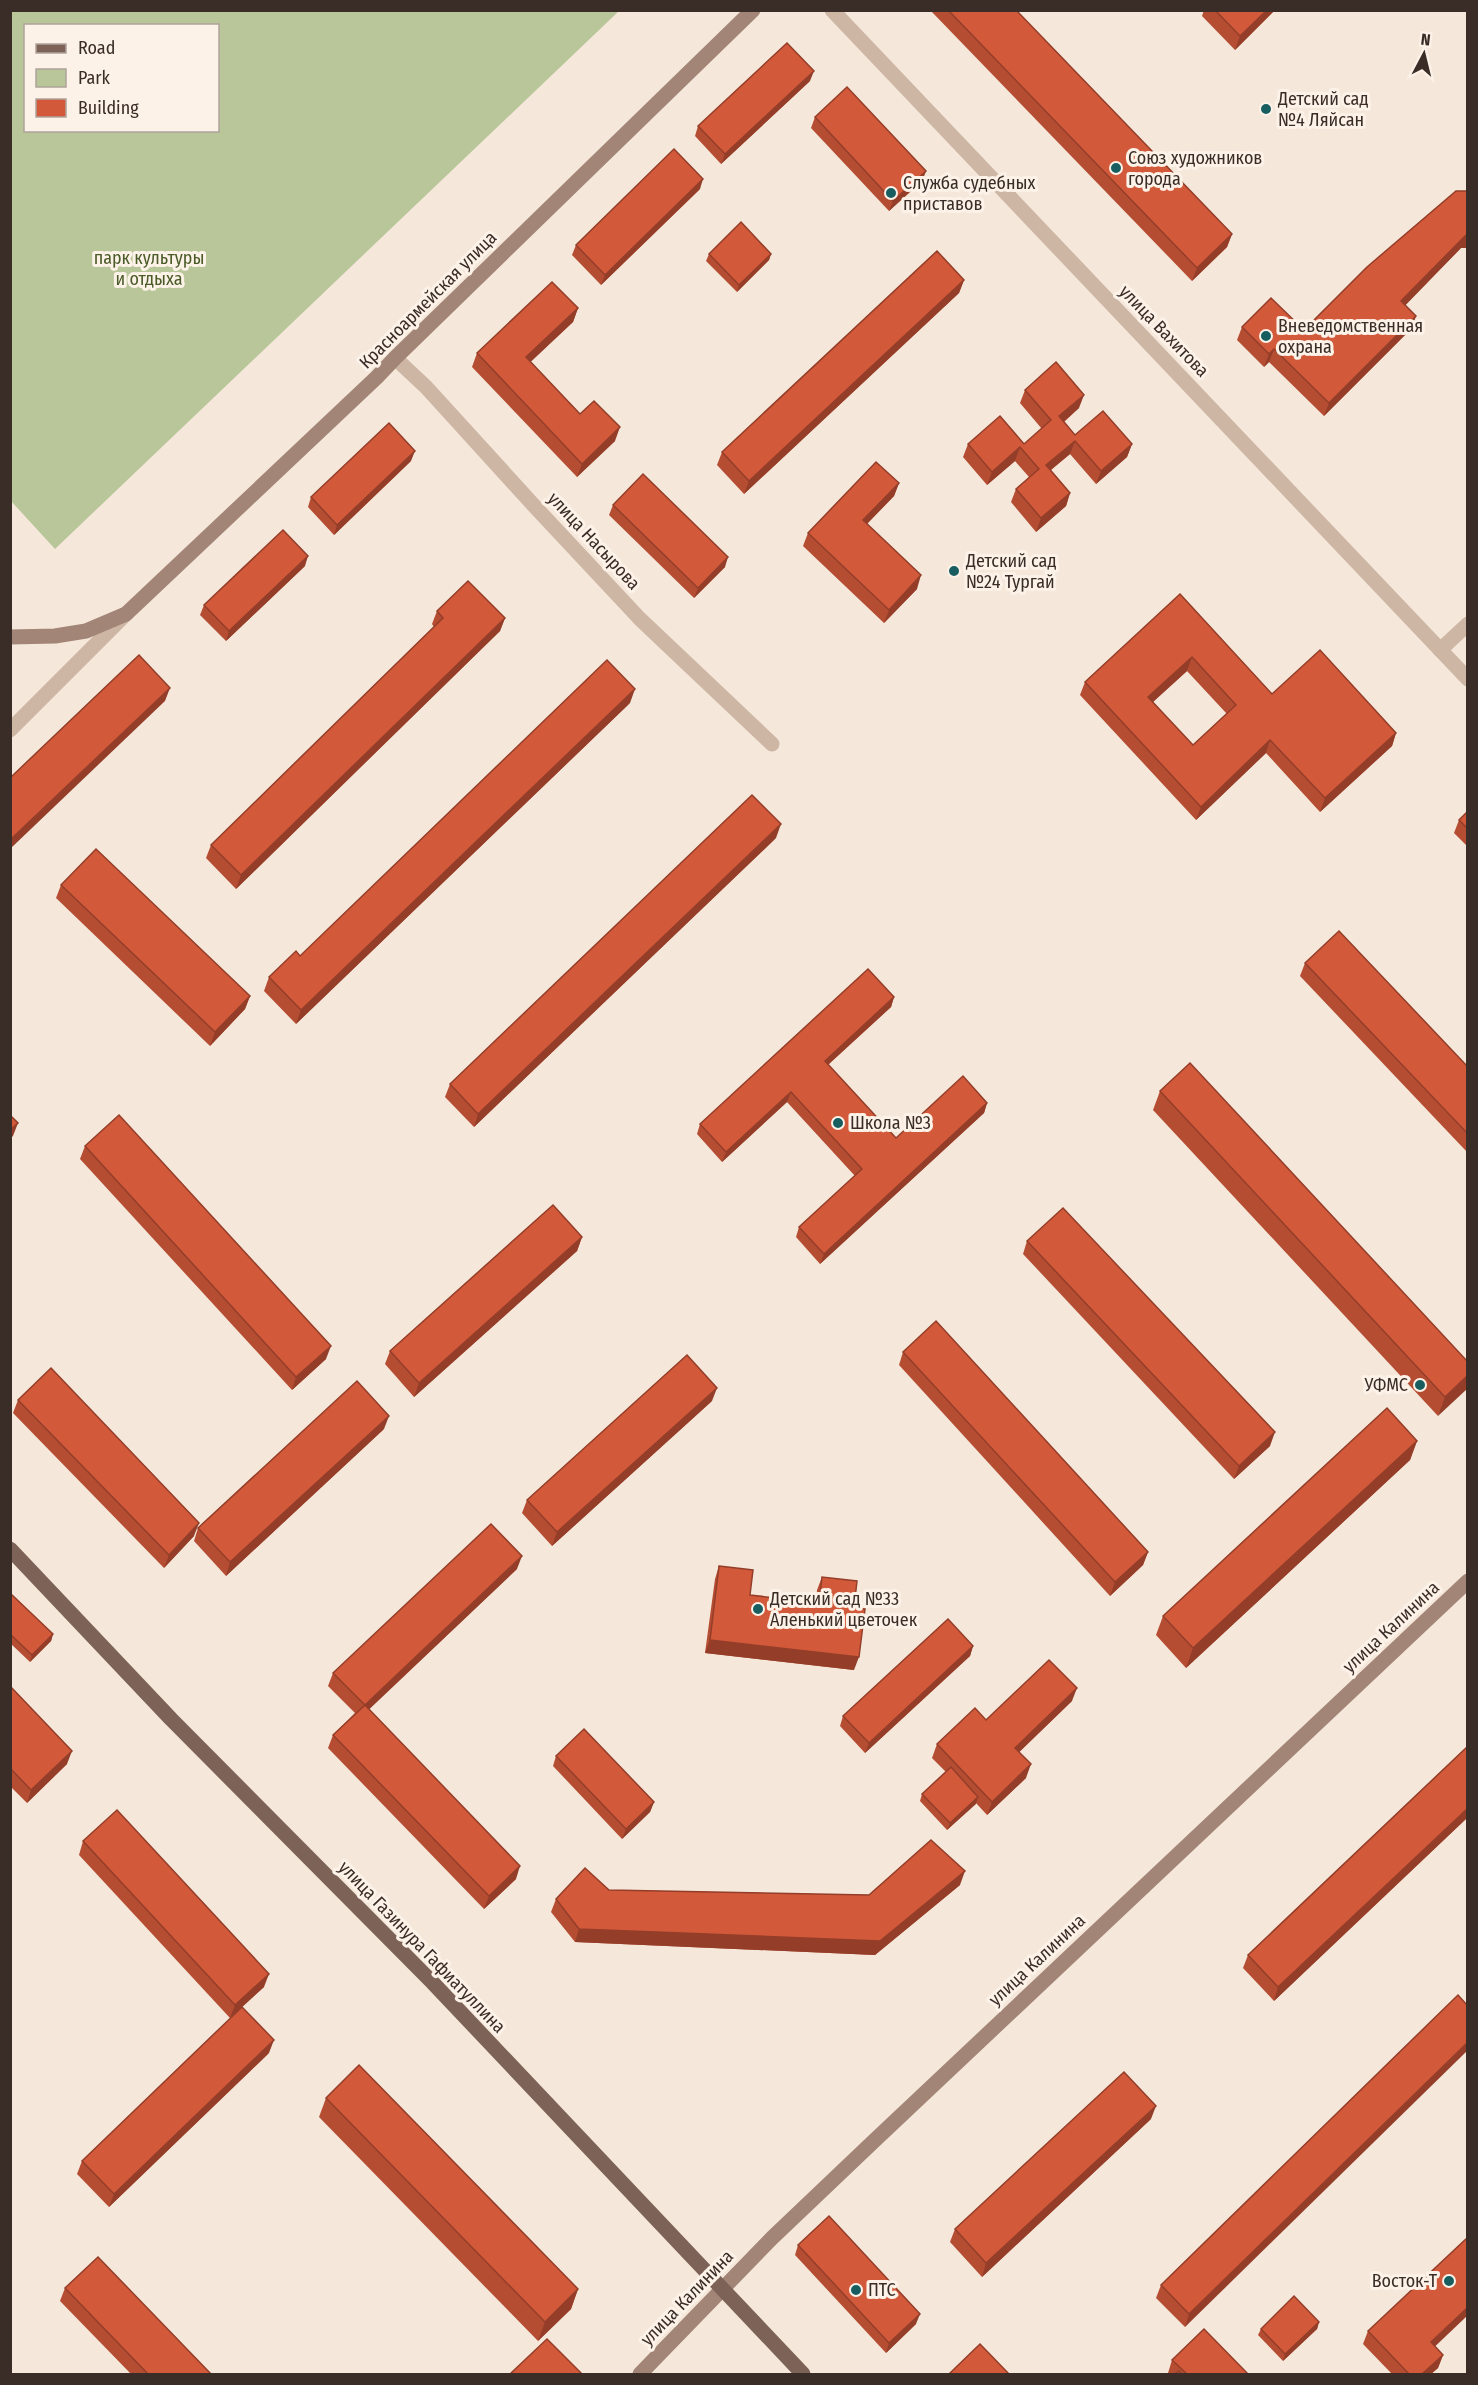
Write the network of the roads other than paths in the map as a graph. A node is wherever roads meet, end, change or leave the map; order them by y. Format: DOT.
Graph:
graph roads {
  1 [pos="753,10"];
  2 [pos="832,10"];
  3 [pos="395,358"];
  4 [pos="126,614"];
  5 [pos="1467,624"];
  6 [pos="10,638"];
  7 [pos="1440,650"];
  8 [pos="1467,679"];
  9 [pos="10,730"];
  10 [pos="772,744"];
  11 [pos="10,1549"];
  12 [pos="1467,1581"];
  13 [pos="722,2290"];
  14 [pos="640,2374"];
  15 [pos="803,2374"];
  1 -- 3 [label="street, Красноармейская улица"];
  2 -- 7 [label="street, улица Вахитова"];
  3 -- 4 [label="street, Красноармейская улица"];
  3 -- 10 [label="street, улица Насырова"];
  4 -- 6 [label="street"];
  4 -- 9 [label="street"];
  5 -- 7 [label="street"];
  7 -- 8 [label="street, улица Вахитова"];
  11 -- 13 [label="main road, улица Газинура Гафиатуллина"];
  12 -- 13 [label="street, улица Калинина"];
  13 -- 14 [label="street, улица Калинина"];
  13 -- 15 [label="main road, улица Газинура Гафиатуллина"];
}
